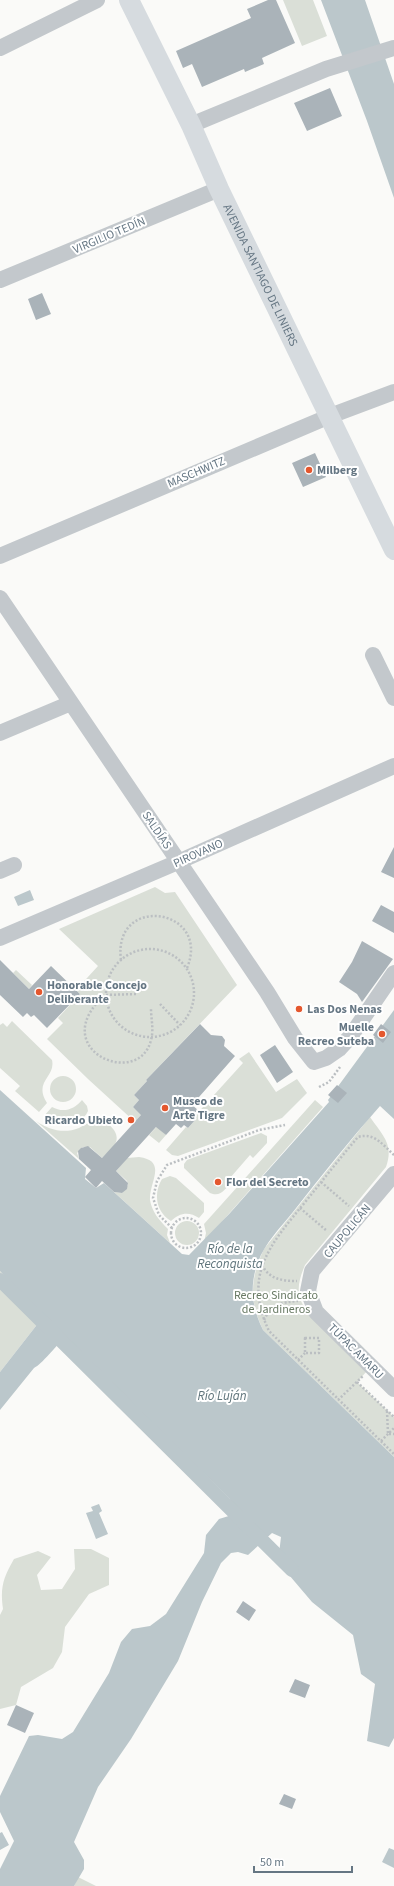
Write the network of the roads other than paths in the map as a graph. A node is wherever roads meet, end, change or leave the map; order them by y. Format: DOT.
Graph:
graph roads {
  1 [pos="97,0"];
  2 [pos="129,0"];
  3 [pos="0,48"];
  4 [pos="394,48"];
  5 [pos="191,125"];
  6 [pos="219,189"];
  7 [pos="0,280"];
  8 [pos="394,392"];
  9 [pos="330,416"];
  10 [pos="394,550"];
  11 [pos="0,556"];
  12 [pos="0,598"];
  13 [pos="373,655"];
  14 [pos="390,676"];
  15 [pos="394,698"];
  16 [pos="71,703"];
  17 [pos="0,733"];
  18 [pos="394,766"];
  19 [pos="178,862"];
  20 [pos="0,938"];
  21 [pos="394,973"];
  22 [pos="394,1174"];
  23 [pos="309,1291"];
  24 [pos="394,1389"];
  1 -- 3 [label="street"];
  2 -- 5 [label="main road, AVENIDA SANTIAGO DE LINIERS"];
  4 -- 5 [label="street"];
  5 -- 6 [label="main road, AVENIDA SANTIAGO DE LINIERS"];
  6 -- 7 [label="street, VIRGILIO TEDÍN"];
  6 -- 9 [label="main road, AVENIDA SANTIAGO DE LINIERS"];
  8 -- 9 [label="street, MASCHWITZ"];
  9 -- 10 [label="main road, AVENIDA SANTIAGO DE LINIERS"];
  9 -- 11 [label="street, MASCHWITZ"];
  12 -- 16 [label="street, SALDÍAS"];
  13 -- 14 [label="street"];
  14 -- 15 [label="street"];
  16 -- 17 [label="street"];
  16 -- 19 [label="street, SALDÍAS"];
  18 -- 19 [label="street, PIROVANO"];
  19 -- 20 [label="street, PIROVANO"];
  19 -- 21 [label="street, SALDÍAS"];
  22 -- 23 [label="street, CAUPOLICÁN"];
  23 -- 24 [label="street, TÚPAC AMARU"];
}
